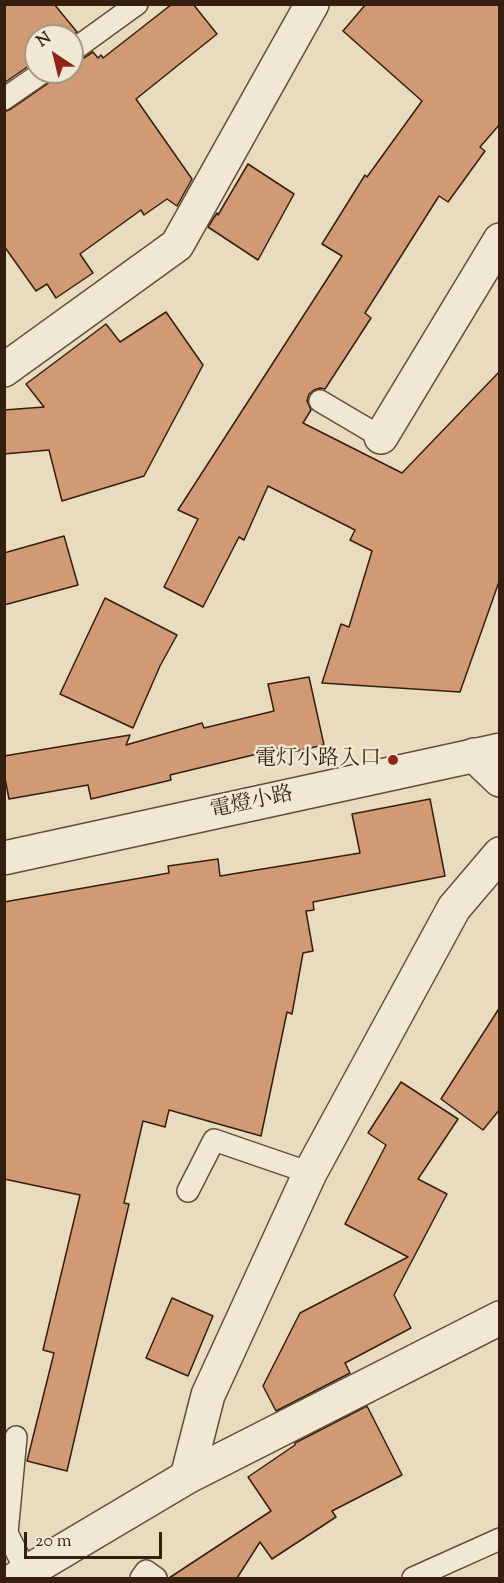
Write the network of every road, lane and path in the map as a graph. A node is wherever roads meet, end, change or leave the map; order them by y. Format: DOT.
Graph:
graph roads {
  1 [pos="138,4"];
  2 [pos="312,4"];
  3 [pos="84,42"];
  4 [pos="26,84"];
  5 [pos="4,99"];
  6 [pos="500,240"];
  7 [pos="4,370"];
  8 [pos="320,400"];
  9 [pos="381,437"];
  10 [pos="487,752"];
  11 [pos="500,780"];
  12 [pos="500,854"];
  13 [pos="4,858"];
  14 [pos="310,1173"];
  15 [pos="188,1191"];
  16 [pos="500,1318"];
  17 [pos="16,1437"];
  18 [pos="187,1477"];
  19 [pos="500,1539"];
  20 [pos="22,1576"];
  21 [pos="141,1578"];
  22 [pos="156,1578"];
  23 [pos="413,1578"];
  1 -- 3 [label="lane"];
  2 -- 7 [label="street"];
  4 -- 5 [label="lane"];
  6 -- 9 [label="street"];
  8 -- 9 [label="lane"];
  10 -- 11 [label="street"];
  10 -- 13 [label="street, 電燈小路"];
  12 -- 14 [label="street"];
  14 -- 15 [label="lane"];
  14 -- 18 [label="street"];
  16 -- 18 [label="street"];
  17 -- 20 [label="lane"];
  18 -- 20 [label="street"];
  19 -- 23 [label="lane"];
  21 -- 22 [label="lane"];
}
